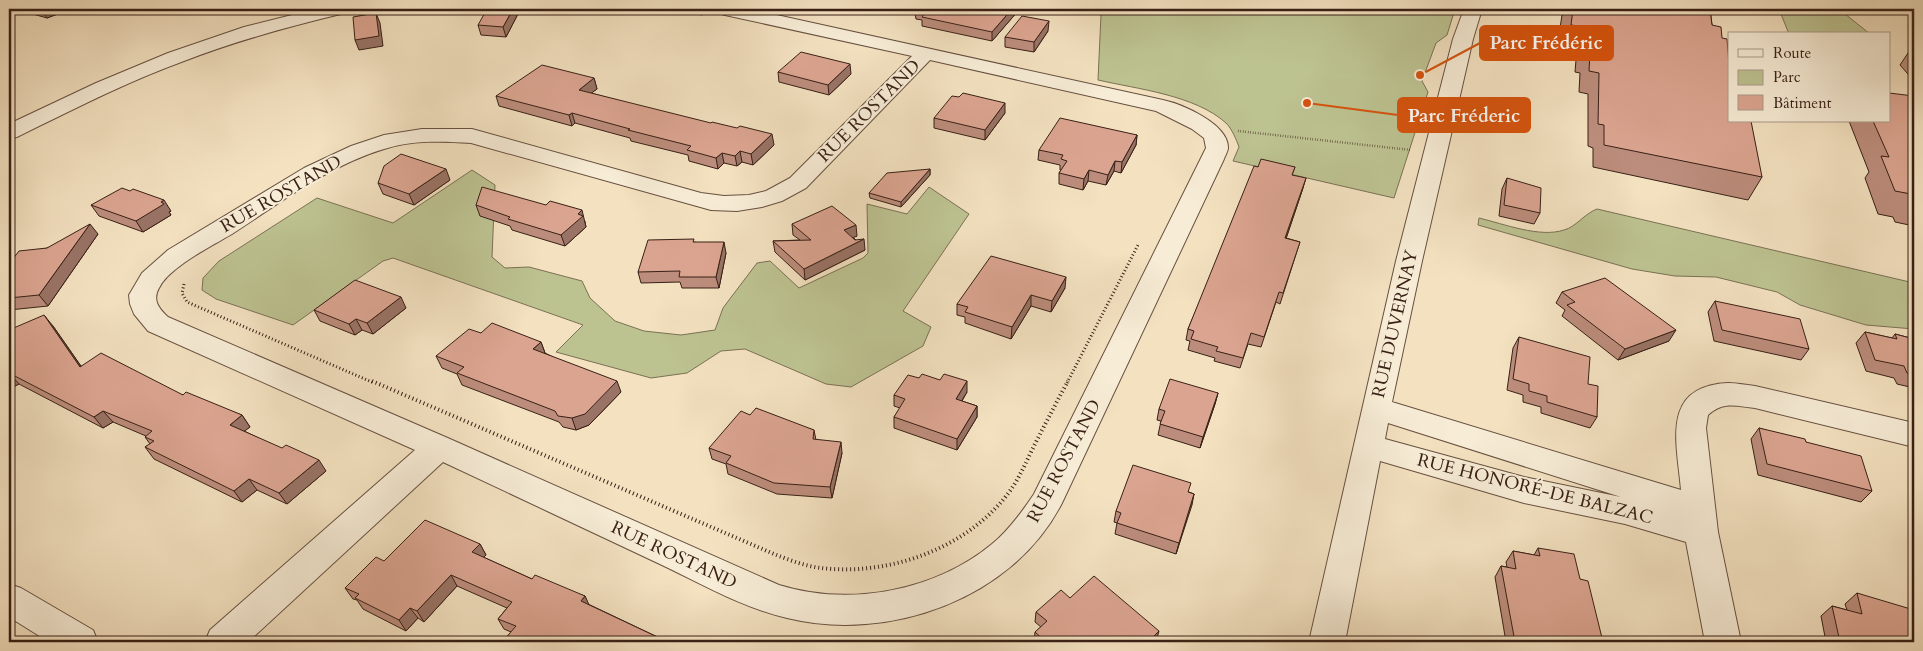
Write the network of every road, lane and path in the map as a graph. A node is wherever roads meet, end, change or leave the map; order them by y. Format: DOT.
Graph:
graph roads {
  1 [pos="338,9"];
  2 [pos="725,9"];
  3 [pos="1473,9"];
  4 [pos="926,53"];
  5 [pos="1205,128"];
  6 [pos="9,132"];
  7 [pos="1436,153"];
  8 [pos="1143,236"];
  9 [pos="184,281"];
  10 [pos="1376,408"];
  11 [pos="1914,435"];
  12 [pos="1368,446"];
  13 [pos="439,447"];
  14 [pos="1700,520"];
  15 [pos="9,599"];
  16 [pos="80,642"];
  17 [pos="223,642"];
  18 [pos="1327,642"];
  19 [pos="1723,642"];
  1 -- 6 [label="street"];
  2 -- 4 [label="street, RUE ROSTAND"];
  3 -- 7 [label="street, RUE DUVERNAY"];
  4 -- 5 [label="street, RUE ROSTAND"];
  4 -- 13 [label="street, RUE ROSTAND"];
  5 -- 7 [label="path"];
  5 -- 13 [label="street, RUE ROSTAND"];
  7 -- 10 [label="street, RUE DUVERNAY"];
  8 -- 9 [label="path"];
  10 -- 12 [label="street, RUE DUVERNAY"];
  10 -- 14 [label="street, RUE HONORÉ-DE BALZAC"];
  11 -- 14 [label="street"];
  12 -- 14 [label="street, RUE HONORÉ-DE BALZAC"];
  12 -- 18 [label="street, RUE DUVERNAY"];
  13 -- 17 [label="street"];
  14 -- 19 [label="street"];
  15 -- 16 [label="street"];
}
